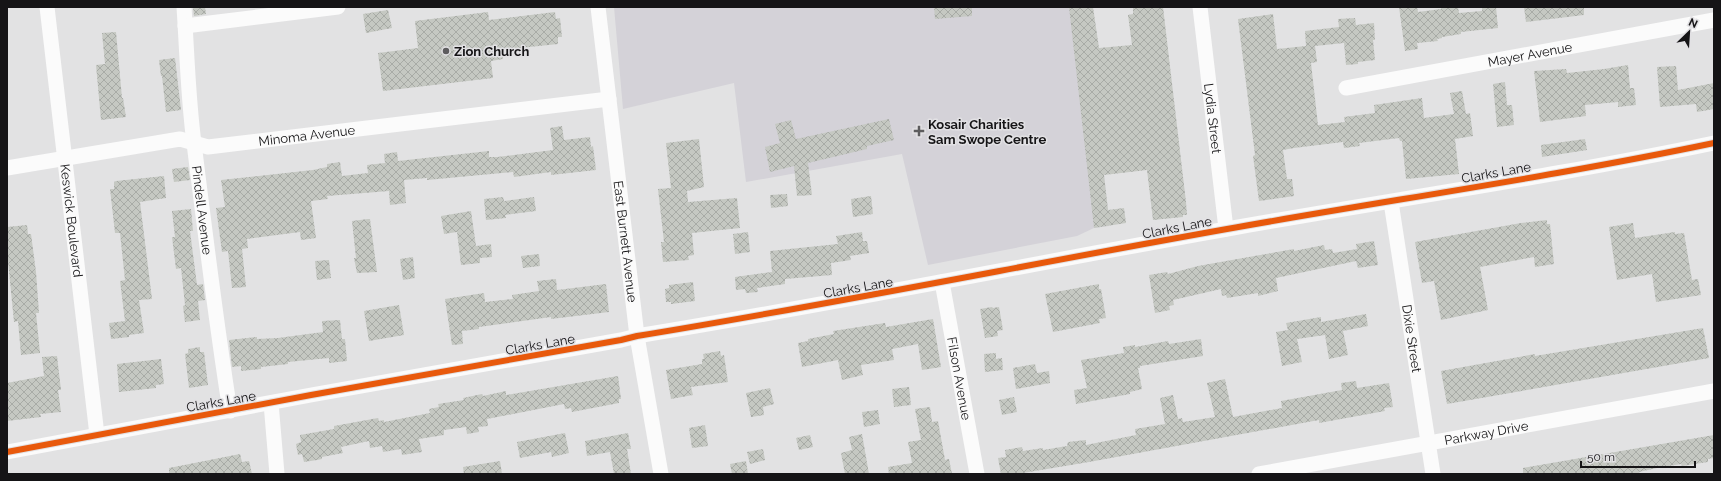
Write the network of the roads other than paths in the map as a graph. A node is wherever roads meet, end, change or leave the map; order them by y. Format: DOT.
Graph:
graph roads {
  1 [pos="47,7"];
  2 [pos="184,7"];
  3 [pos="338,7"];
  4 [pos="598,7"];
  5 [pos="1200,7"];
  6 [pos="1714,20"];
  7 [pos="185,26"];
  8 [pos="1346,88"];
  9 [pos="609,99"];
  10 [pos="194,143"];
  11 [pos="1714,143"];
  12 [pos="64,158"];
  13 [pos="7,168"];
  14 [pos="1391,202"];
  15 [pos="1226,229"];
  16 [pos="942,282"];
  17 [pos="637,336"];
  18 [pos="1714,391"];
  19 [pos="271,403"];
  20 [pos="230,411"];
  21 [pos="97,435"];
  22 [pos="1429,442"];
  23 [pos="7,452"];
  24 [pos="277,474"];
  25 [pos="662,474"];
  26 [pos="977,474"];
  27 [pos="1259,474"];
  28 [pos="1433,474"];
  1 -- 12 [label="street, Keswick Boulevard"];
  2 -- 7 [label="street, Pindell Avenue"];
  3 -- 7 [label="street"];
  4 -- 9 [label="street, East Burnett Avenue"];
  5 -- 15 [label="street, Lydia Street"];
  6 -- 8 [label="street, Mayer Avenue"];
  7 -- 10 [label="street, Pindell Avenue"];
  9 -- 10 [label="street, Minoma Avenue"];
  9 -- 17 [label="street, East Burnett Avenue"];
  10 -- 12 [label="street, Minoma Avenue"];
  10 -- 20 [label="street, Pindell Avenue"];
  11 -- 14 [label="street, Clarks Lane"];
  12 -- 13 [label="street, Minoma Avenue"];
  12 -- 21 [label="street, Keswick Boulevard"];
  14 -- 15 [label="street, Clarks Lane"];
  14 -- 22 [label="street, Dixie Street"];
  15 -- 16 [label="street, Clarks Lane"];
  16 -- 17 [label="street, Clarks Lane"];
  16 -- 26 [label="street, Filson Avenue"];
  17 -- 19 [label="street, Clarks Lane"];
  17 -- 25 [label="street, East Burnett Avenue"];
  18 -- 22 [label="street, Parkway Drive"];
  19 -- 20 [label="street, Clarks Lane"];
  19 -- 24 [label="street"];
  20 -- 21 [label="street, Clarks Lane"];
  21 -- 23 [label="street, Clarks Lane"];
  22 -- 27 [label="street, Parkway Drive"];
  22 -- 28 [label="street, Dixie Street"];
}
